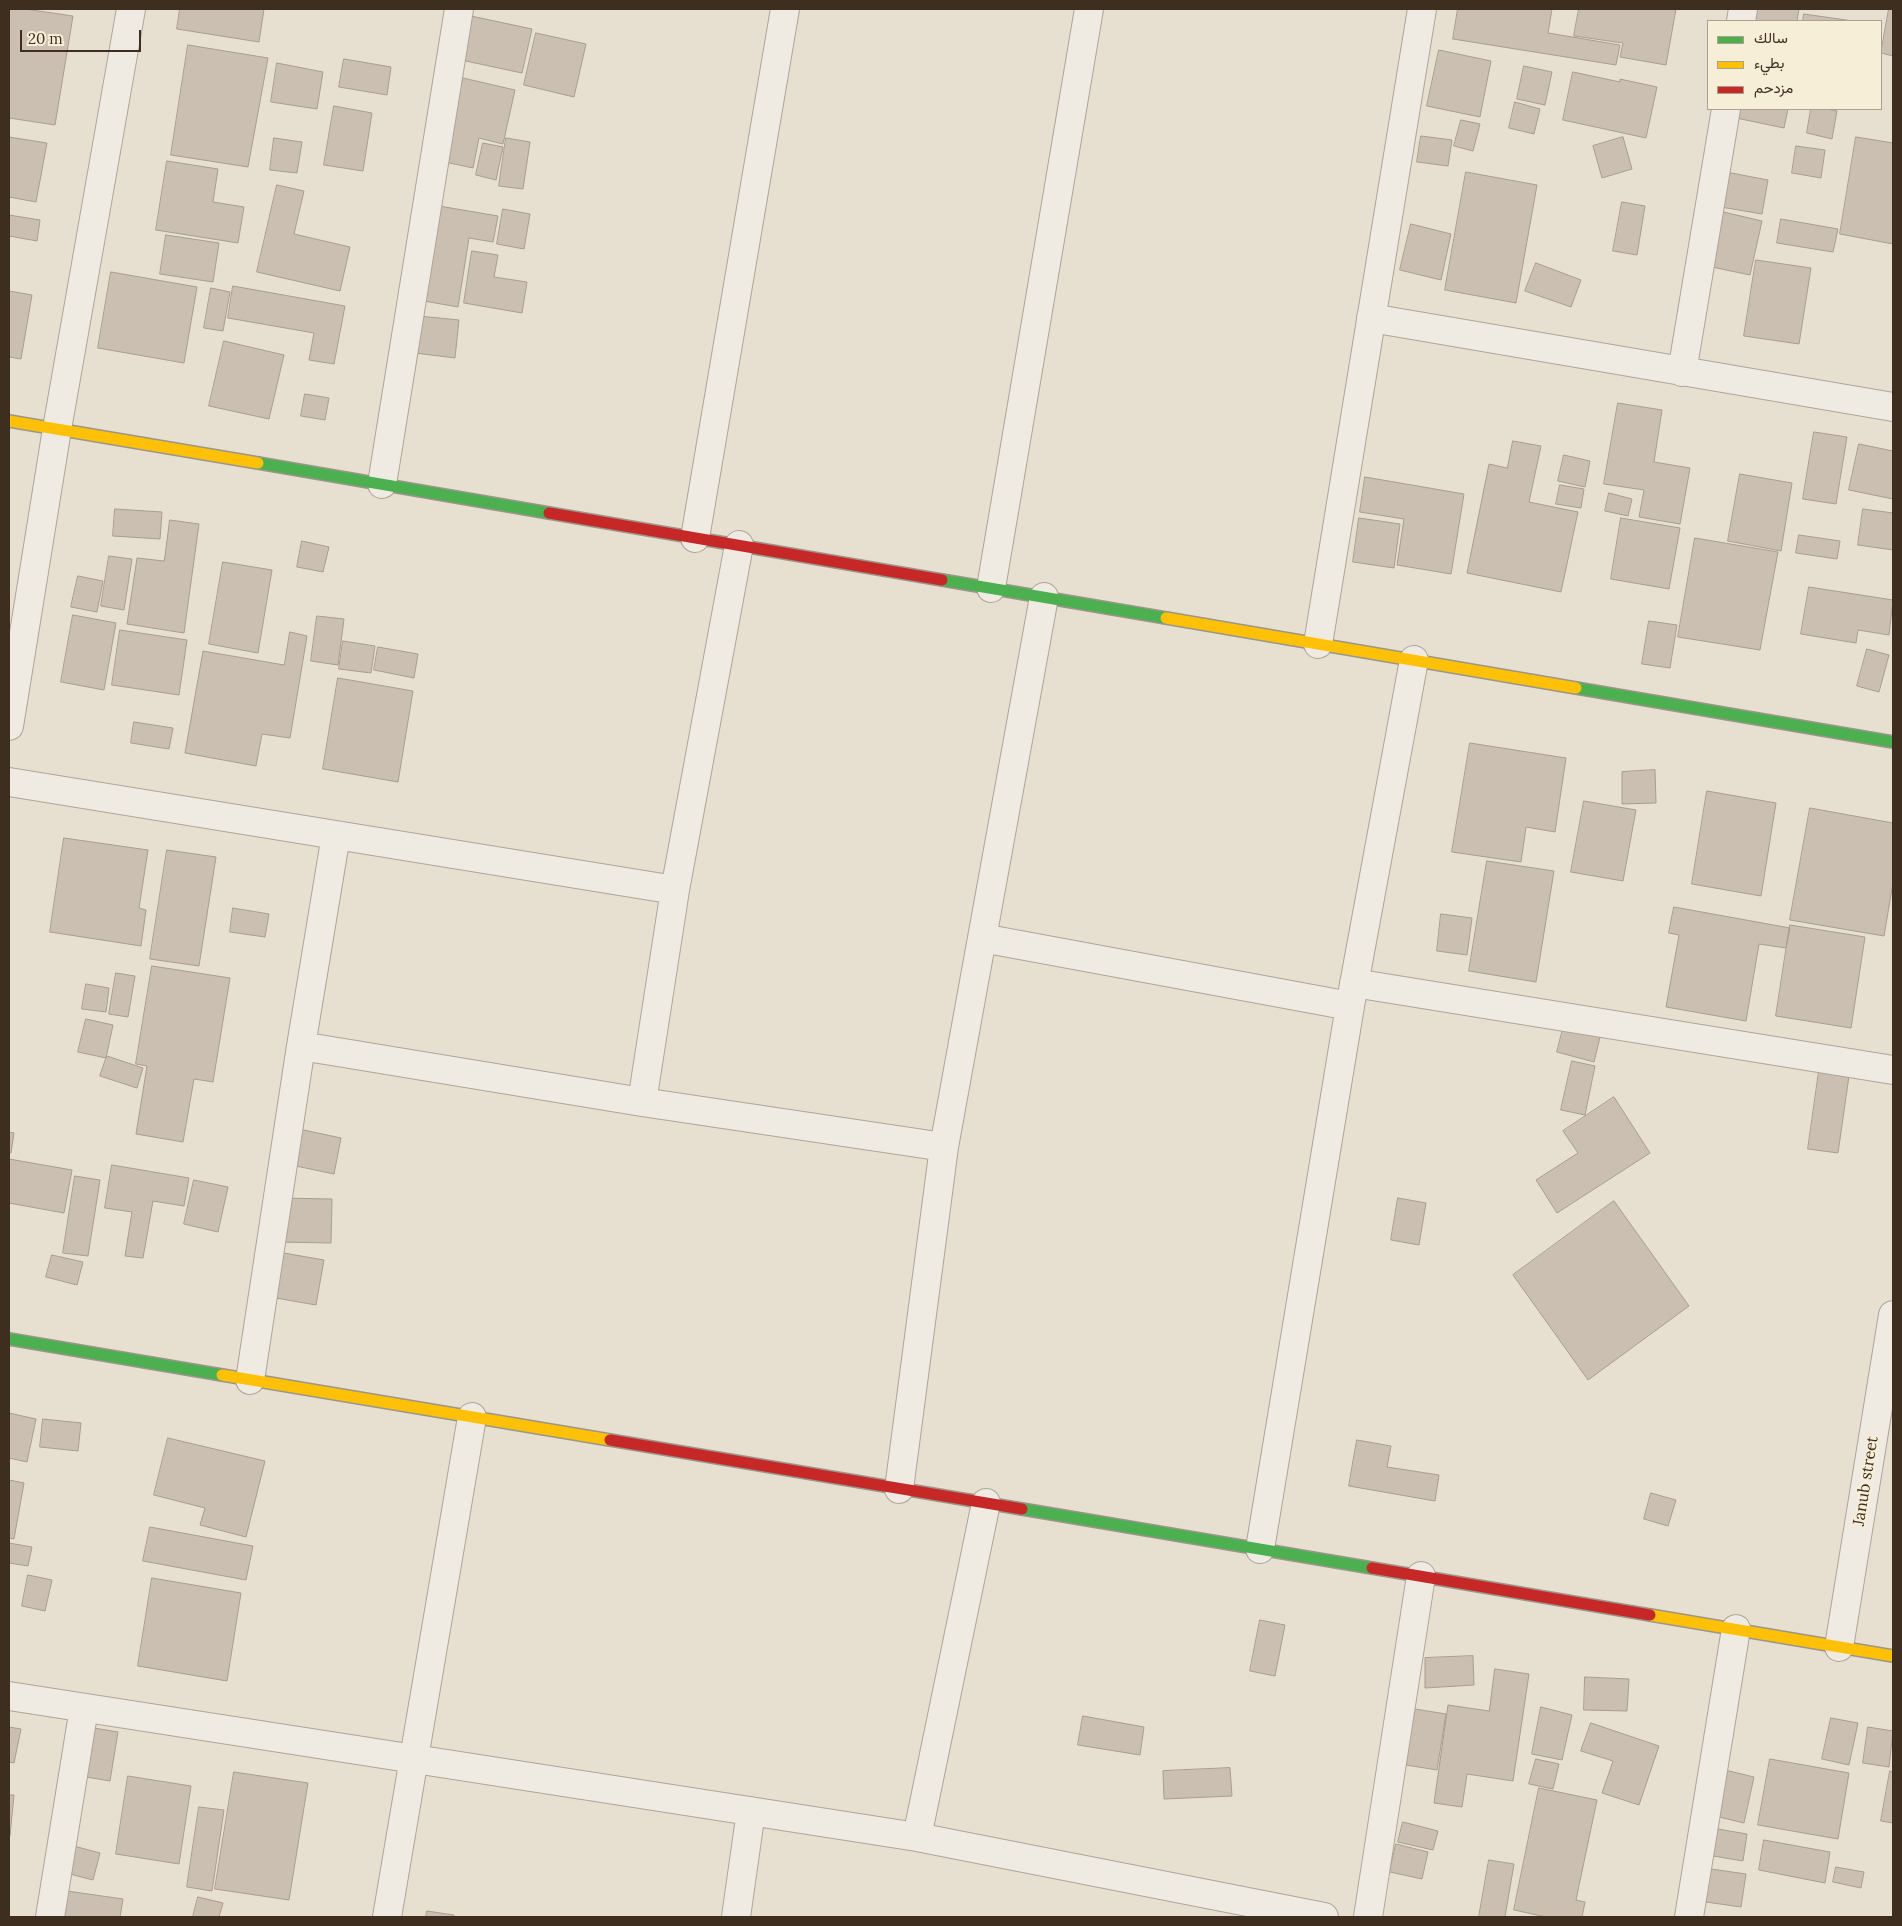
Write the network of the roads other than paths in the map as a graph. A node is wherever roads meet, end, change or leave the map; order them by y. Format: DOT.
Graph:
graph roads {
  1 [pos="131,9"];
  2 [pos="460,9"];
  3 [pos="785,9"];
  4 [pos="1089,9"];
  5 [pos="1422,9"];
  6 [pos="1726,110"];
  7 [pos="1371,318"];
  8 [pos="1682,372"];
  9 [pos="1893,408"];
  10 [pos="9,421"];
  11 [pos="57,429"];
  12 [pos="382,484"];
  13 [pos="696,538"];
  14 [pos="739,545"];
  15 [pos="991,588"];
  16 [pos="1044,597"];
  17 [pos="1318,644"];
  18 [pos="1414,660"];
  19 [pos="9,726"];
  20 [pos="1893,742"];
  21 [pos="9,782"];
  22 [pos="336,835"];
  23 [pos="675,890"];
  24 [pos="982,938"];
  25 [pos="1352,994"];
  26 [pos="301,1046"];
  27 [pos="1893,1070"];
  28 [pos="642,1102"];
  29 [pos="944,1147"];
  30 [pos="1893,1315"];
  31 [pos="9,1339"];
  32 [pos="250,1380"];
  33 [pos="472,1417"];
  34 [pos="898,1489"];
  35 [pos="986,1503"];
  36 [pos="1260,1549"];
  37 [pos="1420,1576"];
  38 [pos="1736,1629"];
  39 [pos="1839,1646"];
  40 [pos="1893,1656"];
  41 [pos="9,1696"];
  42 [pos="84,1708"];
  43 [pos="415,1760"];
  44 [pos="751,1810"];
  45 [pos="917,1837"];
  46 [pos="50,1917"];
  47 [pos="387,1917"];
  48 [pos="736,1917"];
  49 [pos="1324,1917"];
  50 [pos="1368,1917"];
  51 [pos="1689,1917"];
  1 -- 11 [label="street"];
  2 -- 12 [label="street"];
  3 -- 13 [label="street"];
  4 -- 15 [label="street"];
  5 -- 7 [label="street"];
  6 -- 8 [label="street"];
  7 -- 8 [label="street"];
  7 -- 17 [label="street"];
  8 -- 9 [label="street"];
  10 -- 11 [label="street"];
  11 -- 12 [label="street"];
  11 -- 19 [label="street"];
  12 -- 13 [label="street"];
  13 -- 14 [label="street"];
  14 -- 15 [label="street"];
  14 -- 23 [label="street"];
  15 -- 16 [label="street"];
  16 -- 17 [label="street"];
  16 -- 24 [label="street"];
  17 -- 18 [label="street"];
  18 -- 20 [label="street"];
  18 -- 25 [label="street"];
  21 -- 22 [label="street"];
  22 -- 23 [label="street"];
  22 -- 26 [label="street"];
  23 -- 28 [label="street"];
  24 -- 25 [label="street"];
  24 -- 29 [label="street"];
  25 -- 27 [label="street"];
  25 -- 36 [label="street"];
  26 -- 28 [label="street"];
  26 -- 32 [label="street"];
  28 -- 29 [label="street"];
  29 -- 34 [label="street"];
  30 -- 39 [label="street, Janub street"];
  31 -- 32 [label="street"];
  32 -- 33 [label="street"];
  33 -- 34 [label="street"];
  33 -- 43 [label="street"];
  34 -- 35 [label="street"];
  35 -- 36 [label="street"];
  35 -- 45 [label="street"];
  36 -- 37 [label="street"];
  37 -- 38 [label="street"];
  37 -- 50 [label="street"];
  38 -- 39 [label="street"];
  38 -- 51 [label="street"];
  39 -- 40 [label="street"];
  41 -- 42 [label="street"];
  42 -- 43 [label="street"];
  42 -- 46 [label="street"];
  43 -- 44 [label="street"];
  43 -- 47 [label="street"];
  44 -- 45 [label="street"];
  44 -- 48 [label="street"];
  45 -- 49 [label="street"];
}
